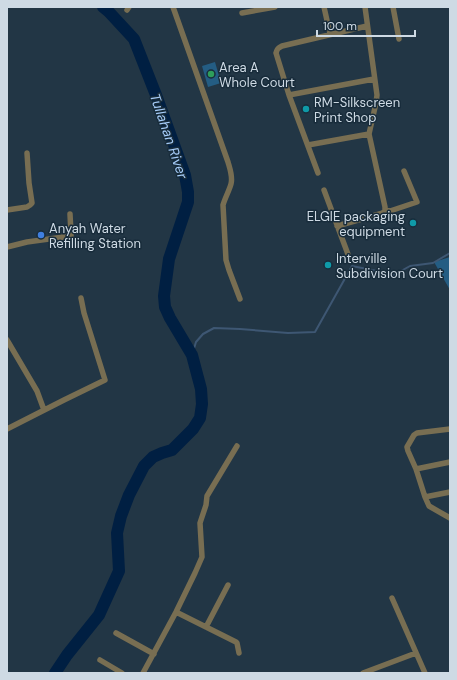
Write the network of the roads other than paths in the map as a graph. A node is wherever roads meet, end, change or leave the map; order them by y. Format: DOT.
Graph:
graph roads {
  1 [pos="173,7"];
  2 [pos="275,7"];
  3 [pos="324,7"];
  4 [pos="365,7"];
  5 [pos="393,7"];
  6 [pos="242,13"];
  7 [pos="367,26"];
  8 [pos="330,34"];
  9 [pos="399,39"];
  10 [pos="374,79"];
  11 [pos="289,95"];
  12 [pos="369,134"];
  13 [pos="308,145"];
  14 [pos="27,153"];
  15 [pos="404,171"];
  16 [pos="318,173"];
  17 [pos="324,190"];
  18 [pos="7,210"];
  19 [pos="385,210"];
  20 [pos="70,214"];
  21 [pos="337,226"];
  22 [pos="7,247"];
  23 [pos="349,257"];
  24 [pos="81,298"];
  25 [pos="240,299"];
  26 [pos="7,340"];
  27 [pos="44,410"];
  28 [pos="7,429"];
  29 [pos="450,429"];
  30 [pos="237,446"];
  31 [pos="450,462"];
  32 [pos="416,469"];
  33 [pos="450,492"];
  34 [pos="425,496"];
  35 [pos="450,518"];
  36 [pos="228,585"];
  37 [pos="392,598"];
  38 [pos="176,612"];
  39 [pos="206,628"];
  40 [pos="116,633"];
  41 [pos="239,653"];
  42 [pos="416,653"];
  43 [pos="154,654"];
  44 [pos="100,660"];
  45 [pos="122,673"];
  46 [pos="143,673"];
  47 [pos="363,673"];
  48 [pos="425,673"];
  1 -- 25 [label="street"];
  2 -- 6 [label="street"];
  3 -- 8 [label="street"];
  4 -- 7 [label="street"];
  5 -- 9 [label="street"];
  7 -- 8 [label="street"];
  7 -- 10 [label="street"];
  8 -- 11 [label="street"];
  10 -- 11 [label="street"];
  10 -- 12 [label="street"];
  11 -- 13 [label="street"];
  12 -- 13 [label="street"];
  12 -- 19 [label="street"];
  13 -- 16 [label="street"];
  14 -- 18 [label="street"];
  15 -- 19 [label="street"];
  17 -- 21 [label="street"];
  19 -- 21 [label="street"];
  20 -- 22 [label="street"];
  21 -- 23 [label="street"];
  24 -- 27 [label="street"];
  26 -- 27 [label="street"];
  27 -- 28 [label="street"];
  29 -- 32 [label="street"];
  30 -- 38 [label="street"];
  31 -- 32 [label="street"];
  32 -- 34 [label="street"];
  33 -- 34 [label="street"];
  34 -- 35 [label="street"];
  36 -- 39 [label="street"];
  37 -- 42 [label="street"];
  38 -- 39 [label="street"];
  38 -- 43 [label="street"];
  39 -- 41 [label="street"];
  40 -- 43 [label="street"];
  42 -- 47 [label="street"];
  42 -- 48 [label="street"];
  43 -- 46 [label="street"];
  44 -- 45 [label="street"];
}
